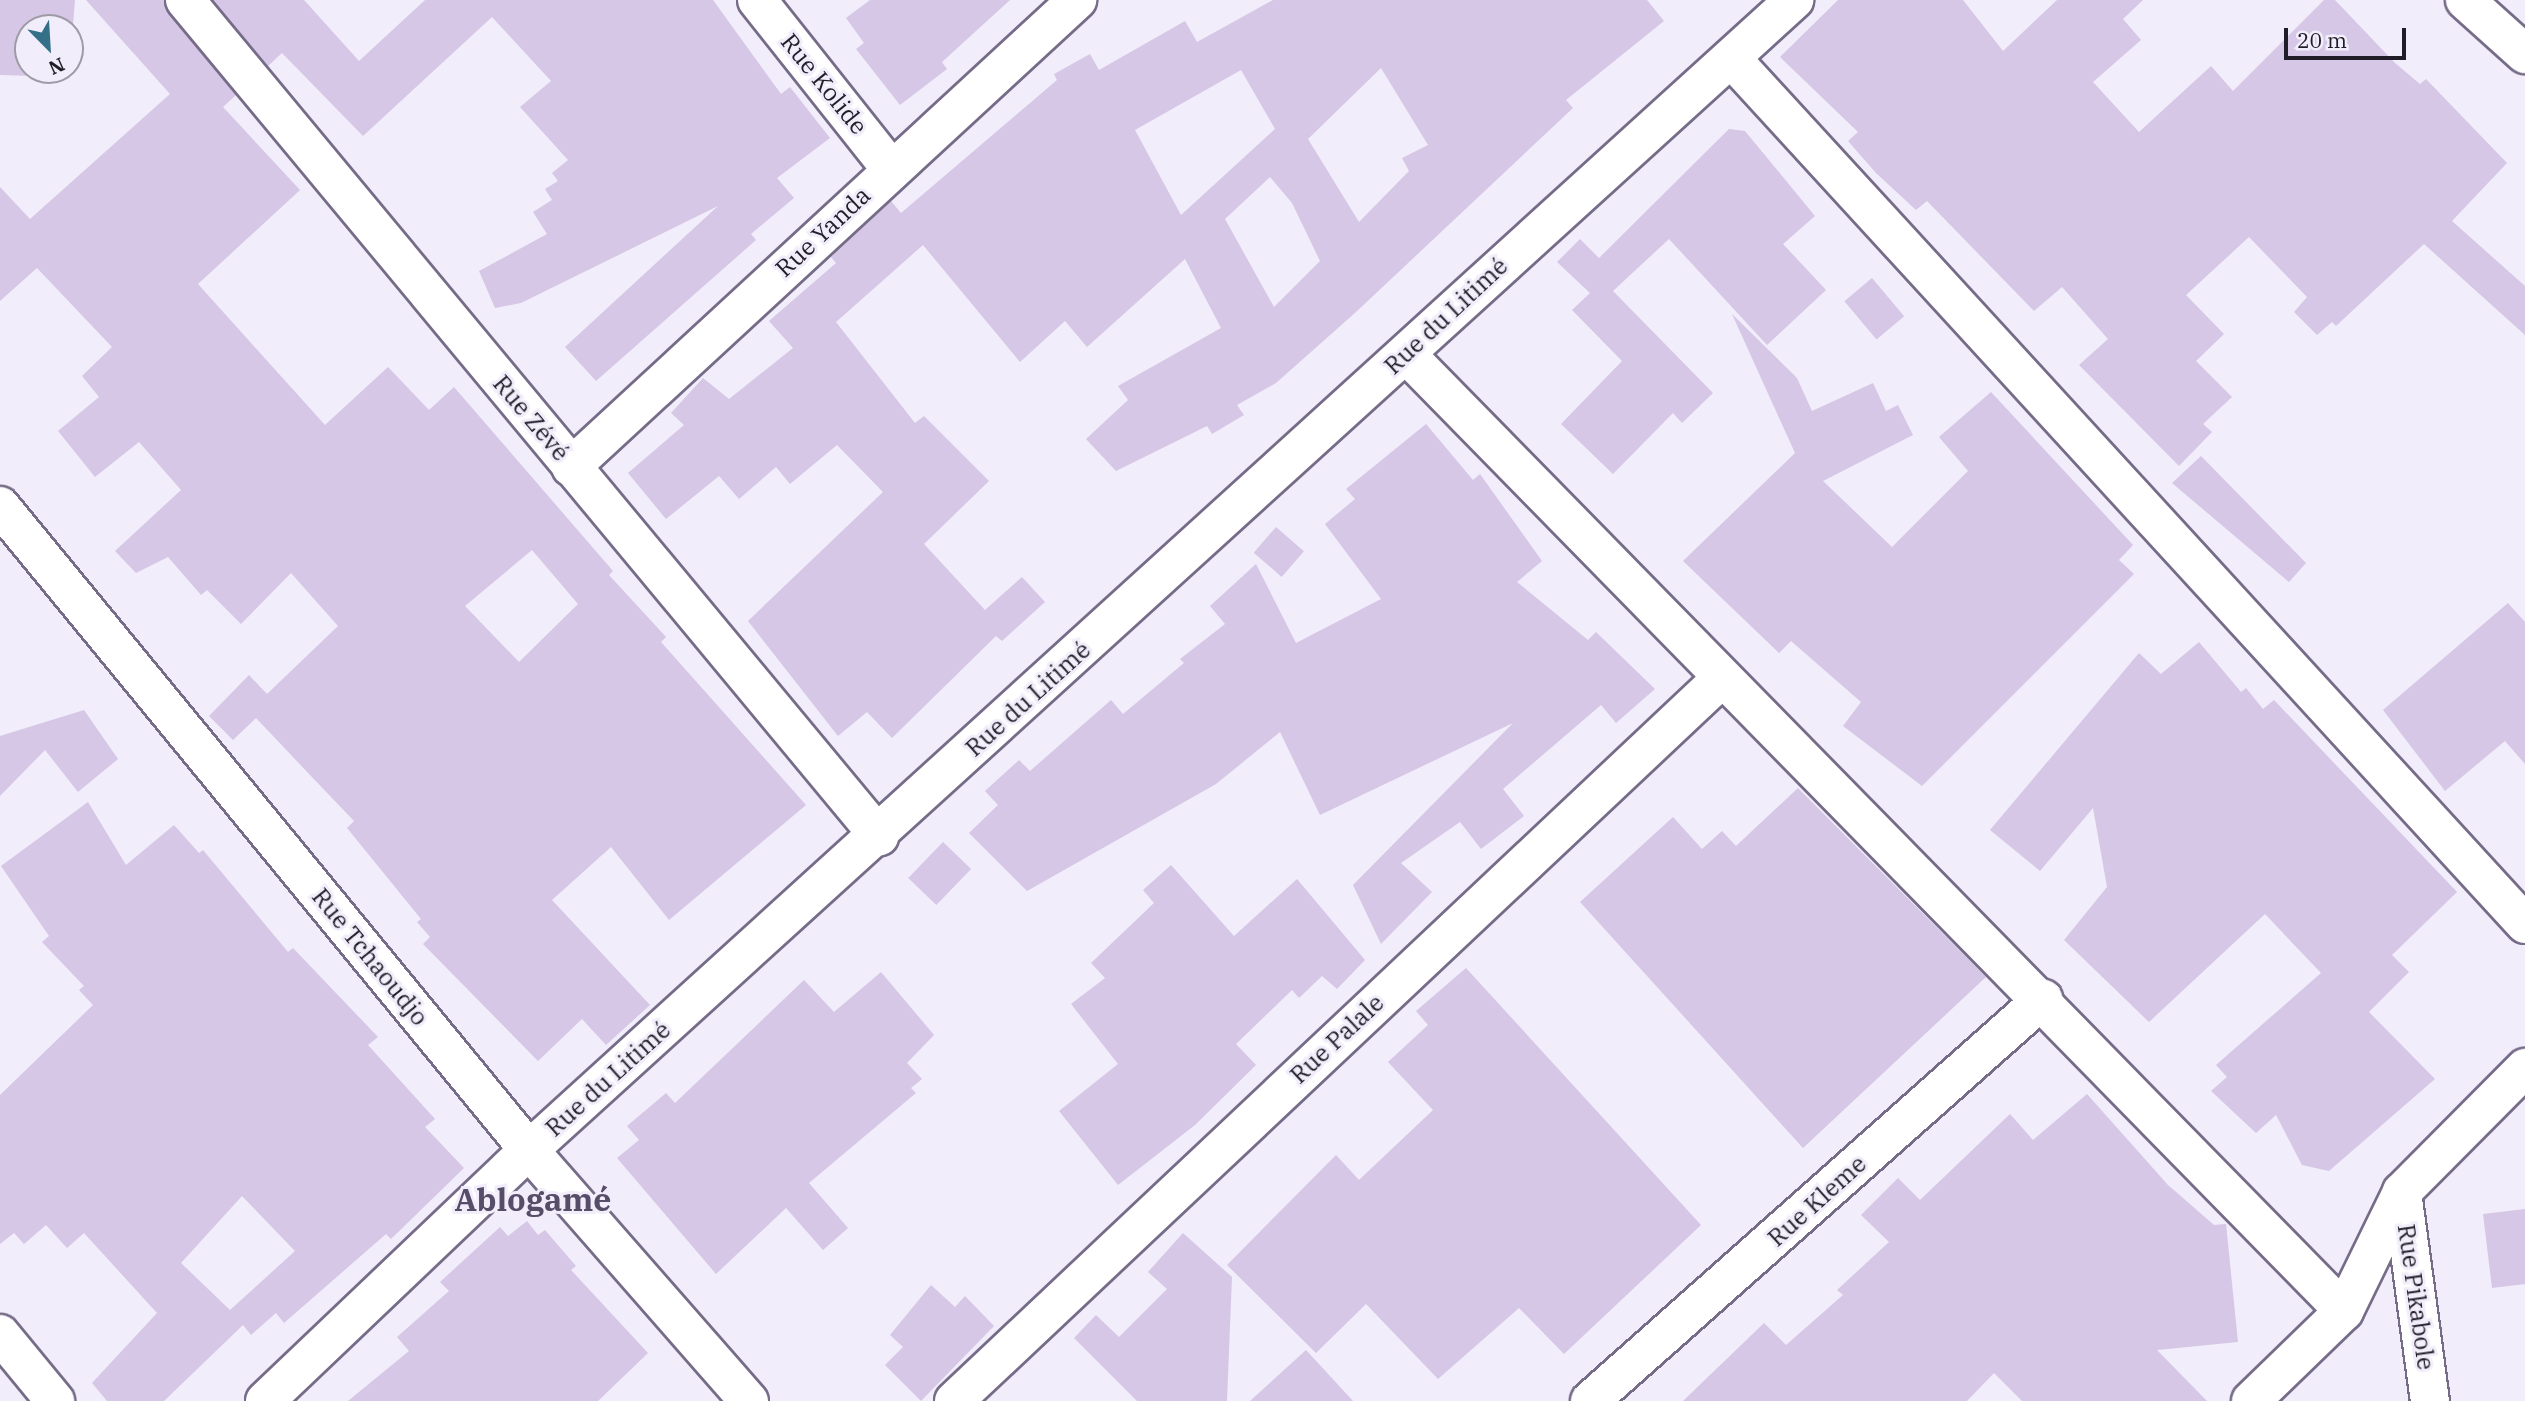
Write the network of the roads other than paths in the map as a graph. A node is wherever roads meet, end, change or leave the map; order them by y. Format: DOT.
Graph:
graph roads {
  1 [pos="185,0"];
  2 [pos="757,0"];
  3 [pos="1077,0"];
  4 [pos="1794,0"];
  5 [pos="2465,0"];
  6 [pos="2525,54"];
  7 [pos="1731,58"];
  8 [pos="891,169"];
  9 [pos="1406,354"];
  10 [pos="571,467"];
  11 [pos="0,506"];
  12 [pos="1723,678"];
  13 [pos="879,835"];
  14 [pos="2525,924"];
  15 [pos="2043,999"];
  16 [pos="2525,1069"];
  17 [pos="529,1150"];
  18 [pos="2402,1192"];
  19 [pos="2344,1311"];
  20 [pos="0,1334"];
  21 [pos="55,1401"];
  22 [pos="265,1401"];
  23 [pos="749,1401"];
  24 [pos="954,1401"];
  25 [pos="1590,1401"];
  26 [pos="2251,1401"];
  27 [pos="2430,1401"];
  1 -- 10 [label="street, Rue Zévé"];
  2 -- 8 [label="street, Rue Kolide"];
  3 -- 8 [label="street, Rue Yanda"];
  4 -- 7 [label="street, Rue du Litimé"];
  5 -- 6 [label="street"];
  7 -- 9 [label="street, Rue du Litimé"];
  7 -- 14 [label="street"];
  8 -- 10 [label="street, Rue Yanda"];
  9 -- 12 [label="street"];
  9 -- 13 [label="street, Rue du Litimé"];
  10 -- 13 [label="street, Rue Zévé"];
  11 -- 17 [label="street, Rue Tchaoudjo"];
  12 -- 15 [label="street"];
  12 -- 24 [label="street, Rue Palale"];
  13 -- 17 [label="street, Rue du Litimé"];
  15 -- 19 [label="street"];
  15 -- 25 [label="street, Rue Kleme"];
  16 -- 18 [label="street"];
  17 -- 22 [label="street, Rue du Litimé"];
  17 -- 23 [label="street, Rue Tchaoudjo"];
  18 -- 19 [label="street"];
  18 -- 27 [label="street, Rue Pikabole"];
  19 -- 26 [label="street"];
  20 -- 21 [label="street"];
}
